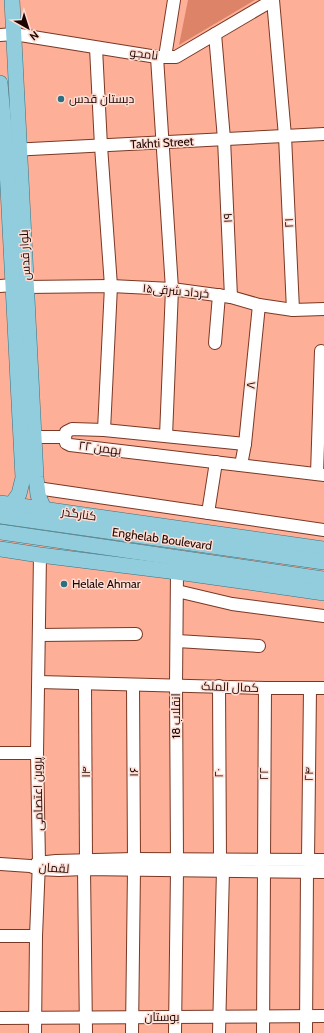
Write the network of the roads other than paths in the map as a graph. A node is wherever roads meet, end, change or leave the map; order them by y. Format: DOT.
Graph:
graph roads {
  1 [pos="12,0"];
  2 [pos="174,0"];
  3 [pos="273,0"];
  4 [pos="7,34"];
  5 [pos="215,34"];
  6 [pos="96,48"];
  7 [pos="161,57"];
  8 [pos="0,83"];
  9 [pos="324,134"];
  10 [pos="285,136"];
  11 [pos="224,139"];
  12 [pos="164,143"];
  13 [pos="101,146"];
  14 [pos="9,150"];
  15 [pos="13,286"];
  16 [pos="111,286"];
  17 [pos="172,289"];
  18 [pos="219,294"];
  19 [pos="231,297"];
  20 [pos="259,305"];
  21 [pos="324,309"];
  22 [pos="293,310"];
  23 [pos="215,343"];
  24 [pos="321,351"];
  25 [pos="104,430"];
  26 [pos="166,436"];
  27 [pos="27,437"];
  28 [pos="65,437"];
  29 [pos="245,444"];
  30 [pos="216,462"];
  31 [pos="241,465"];
  32 [pos="320,474"];
  33 [pos="37,488"];
  34 [pos="6,504"];
  35 [pos="44,509"];
  36 [pos="208,513"];
  37 [pos="0,516"];
  38 [pos="145,530"];
  39 [pos="324,530"];
  40 [pos="0,532"];
  41 [pos="0,548"];
  42 [pos="324,549"];
  43 [pos="40,555"];
  44 [pos="277,555"];
  45 [pos="324,562"];
  46 [pos="177,572"];
  47 [pos="274,572"];
  48 [pos="324,579"];
  49 [pos="177,591"];
  50 [pos="324,593"];
  51 [pos="324,616"];
  52 [pos="136,634"];
  53 [pos="39,635"];
  54 [pos="177,641"];
  55 [pos="259,646"];
  56 [pos="39,682"];
  57 [pos="85,684"];
  58 [pos="133,685"];
  59 [pos="176,685"];
  60 [pos="219,686"];
  61 [pos="265,688"];
  62 [pos="324,688"];
  63 [pos="310,689"];
  64 [pos="0,753"];
  65 [pos="37,753"];
  66 [pos="324,860"];
  67 [pos="0,864"];
  68 [pos="85,864"];
  69 [pos="134,864"];
  70 [pos="177,865"];
  71 [pos="221,865"];
  72 [pos="264,865"];
  73 [pos="36,866"];
  74 [pos="308,866"];
  75 [pos="324,872"];
  76 [pos="0,936"];
  77 [pos="36,936"];
  78 [pos="306,1016"];
  79 [pos="324,1016"];
  80 [pos="132,1017"];
  81 [pos="175,1017"];
  82 [pos="219,1017"];
  83 [pos="263,1017"];
  84 [pos="0,1018"];
  85 [pos="35,1018"];
  86 [pos="86,1018"];
  87 [pos="35,1033"];
  88 [pos="86,1033"];
  89 [pos="132,1033"];
  90 [pos="175,1033"];
  91 [pos="219,1033"];
  92 [pos="263,1033"];
  93 [pos="306,1033"];
  1 -- 4 [label="main road, بلوار قدس"];
  2 -- 7 [label="street"];
  3 -- 5 [label="street, نامجو"];
  3 -- 10 [label="street, ۲۱"];
  4 -- 6 [label="street, نامجو"];
  4 -- 14 [label="main road, بلوار قدس"];
  5 -- 7 [label="street, نامجو"];
  5 -- 11 [label="street, ۱۹"];
  6 -- 7 [label="street, نامجو"];
  6 -- 13 [label="street"];
  7 -- 12 [label="street"];
  8 -- 14 [label="main road, بلوار قدس"];
  9 -- 10 [label="street, Takhti Street"];
  10 -- 11 [label="street, Takhti Street"];
  10 -- 22 [label="street, ۲۱"];
  11 -- 12 [label="street, Takhti Street"];
  11 -- 19 [label="street, ۱۹"];
  12 -- 13 [label="street, Takhti Street"];
  12 -- 17 [label="street"];
  13 -- 14 [label="street, Takhti Street"];
  13 -- 16 [label="street"];
  14 -- 15 [label="main road, بلوار قدس"];
  15 -- 16 [label="street, ۱۵خرداد شرقی"];
  15 -- 27 [label="main road, بلوار قدس"];
  16 -- 17 [label="street, ۱۵خرداد شرقی"];
  16 -- 25 [label="street"];
  17 -- 18 [label="street, ۱۵خرداد شرقی"];
  17 -- 26 [label="street"];
  18 -- 19 [label="street, ۱۵خرداد شرقی"];
  18 -- 23 [label="street"];
  19 -- 20 [label="street, ۱۵خرداد شرقی"];
  20 -- 22 [label="street, ۱۵خرداد شرقی"];
  20 -- 29 [label="street, ۸"];
  21 -- 22 [label="street, ۱۵خرداد شرقی"];
  24 -- 32 [label="street"];
  25 -- 26 [label="street, ۲۲ بهمن"];
  25 -- 28 [label="street, ۲۲ بهمن"];
  26 -- 29 [label="street, ۲۲ بهمن"];
  27 -- 28 [label="street"];
  27 -- 33 [label="main road, بلوار قدس"];
  27 -- 34 [label="main road, بلوار قدس"];
  28 -- 30 [label="street, ۲۲ بهمن"];
  29 -- 31 [label="street, ۸"];
  30 -- 31 [label="street, ۲۲ بهمن"];
  30 -- 36 [label="street"];
  31 -- 32 [label="street, ۲۲ بهمن"];
  33 -- 35 [label="main road, بلوار قدس"];
  33 -- 36 [label="street"];
  34 -- 35 [label="main road, کنارگذر"];
  35 -- 38 [label="main road, کنارگذر"];
  36 -- 39 [label="street"];
  37 -- 38 [label="main road, Enghelab Boulevard"];
  38 -- 42 [label="main road, کنارگذر"];
  38 -- 44 [label="main road, Enghelab Boulevard"];
  40 -- 47 [label="main road, Enghelab Boulevard"];
  41 -- 43 [label="main road"];
  43 -- 46 [label="main road"];
  43 -- 53 [label="street, پروین اعتصامی"];
  44 -- 45 [label="main road, Enghelab Boulevard"];
  44 -- 47 [label="main road"];
  46 -- 49 [label="street, انقلاب 18"];
  46 -- 50 [label="main road"];
  47 -- 48 [label="main road, Enghelab Boulevard"];
  49 -- 51 [label="street"];
  49 -- 54 [label="street, انقلاب 18"];
  52 -- 53 [label="street"];
  53 -- 56 [label="street, پروین اعتصامی"];
  54 -- 55 [label="street"];
  54 -- 59 [label="street, انقلاب 18"];
  56 -- 57 [label="street, کمال الملک"];
  56 -- 65 [label="street, پروین اعتصامی"];
  57 -- 58 [label="street, کمال الملک"];
  57 -- 68 [label="street, ۱۴"];
  58 -- 59 [label="street, کمال الملک"];
  58 -- 69 [label="street, ۱۶"];
  59 -- 60 [label="street, کمال الملک"];
  59 -- 70 [label="street, انقلاب 18"];
  60 -- 61 [label="street, کمال الملک"];
  60 -- 71 [label="street, ۲۰"];
  61 -- 63 [label="street, کمال الملک"];
  61 -- 72 [label="street, ۲۲"];
  62 -- 63 [label="street, کمال الملک"];
  63 -- 74 [label="street, ۲۴"];
  64 -- 65 [label="street"];
  65 -- 73 [label="street, پروین اعتصامی"];
  66 -- 74 [label="street, لقمان"];
  67 -- 73 [label="street, لقمان"];
  68 -- 69 [label="street, لقمان"];
  68 -- 73 [label="street, لقمان"];
  68 -- 86 [label="street, ۱۴"];
  69 -- 70 [label="street, لقمان"];
  69 -- 80 [label="street, ۱۶"];
  70 -- 71 [label="street, لقمان"];
  70 -- 81 [label="street"];
  71 -- 72 [label="street, لقمان"];
  71 -- 82 [label="street"];
  72 -- 74 [label="street, لقمان"];
  72 -- 83 [label="street, ۲۲"];
  73 -- 77 [label="street, پروین اعتصامی"];
  74 -- 75 [label="street, لقمان"];
  74 -- 78 [label="street, ۲۴"];
  76 -- 77 [label="street"];
  77 -- 85 [label="street, پروین اعتصامی"];
  78 -- 79 [label="street, بوستان"];
  78 -- 83 [label="street, بوستان"];
  78 -- 93 [label="street, ۲۴"];
  80 -- 81 [label="street, بوستان"];
  80 -- 86 [label="street, بوستان"];
  80 -- 89 [label="street, ۱۶"];
  81 -- 82 [label="street, بوستان"];
  81 -- 90 [label="street"];
  82 -- 83 [label="street, بوستان"];
  82 -- 91 [label="street"];
  83 -- 92 [label="street"];
  84 -- 85 [label="street, بوستان"];
  85 -- 86 [label="street, بوستان"];
  85 -- 87 [label="street, پروین اعتصامی"];
  86 -- 88 [label="street"];
}
